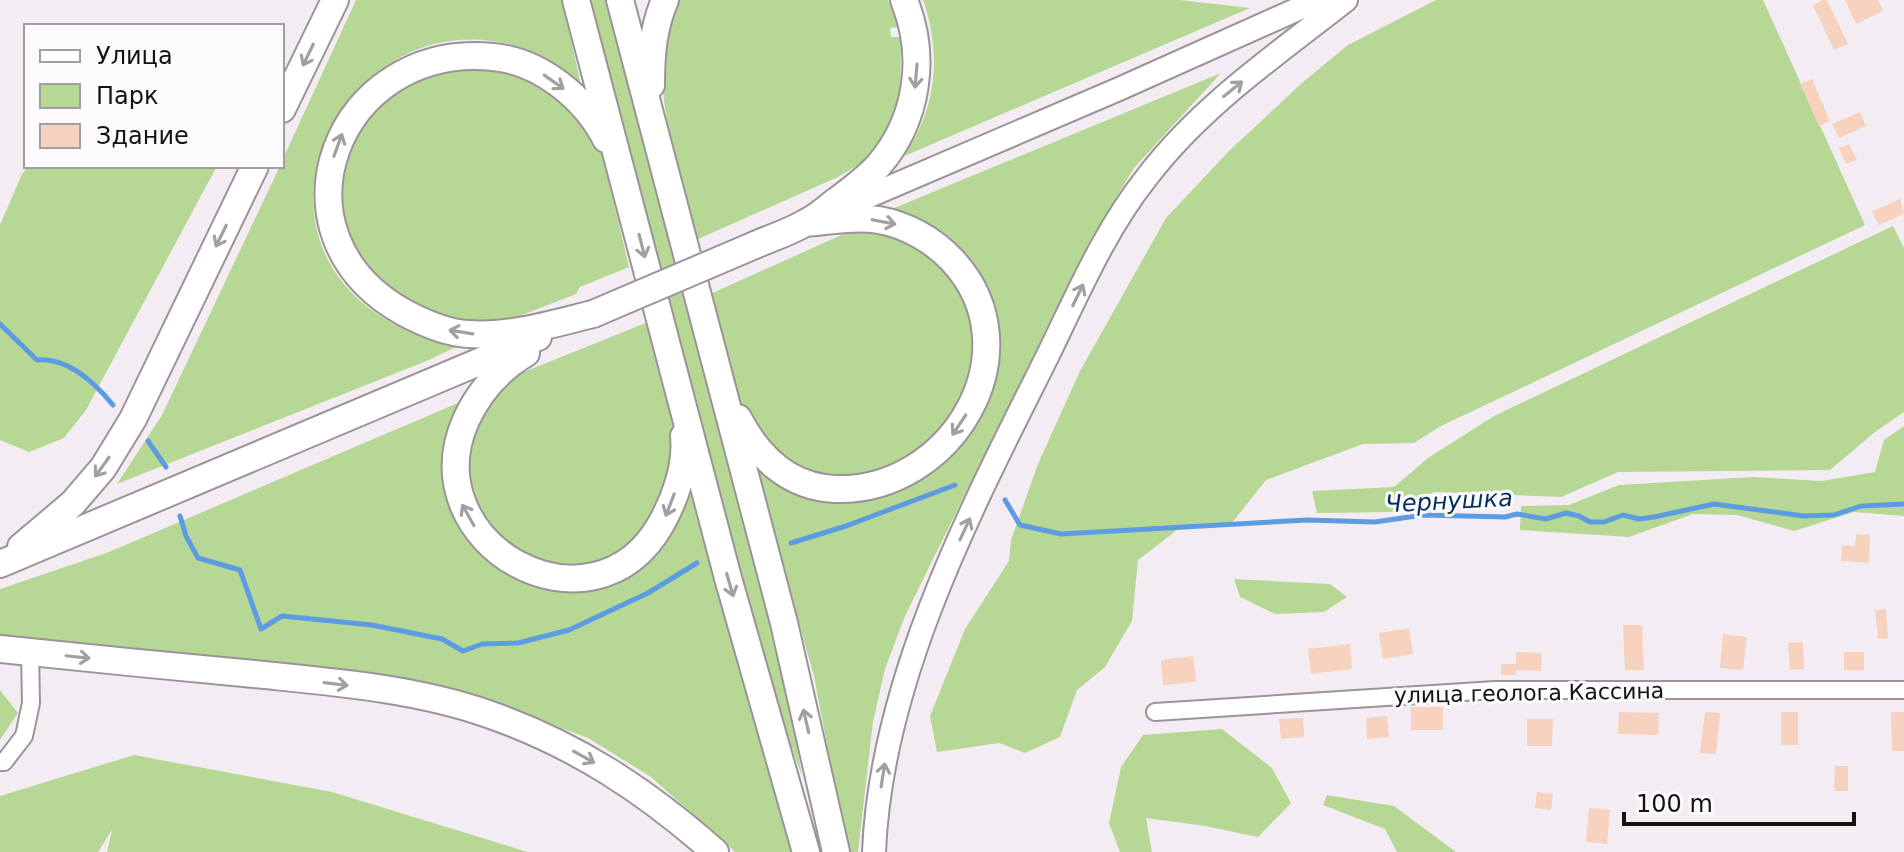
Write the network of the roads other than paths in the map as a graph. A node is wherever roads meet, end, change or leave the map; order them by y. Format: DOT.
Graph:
graph roads {
  1 [pos="335,0"];
  2 [pos="576,0"];
  3 [pos="620,0"];
  4 [pos="665,0"];
  5 [pos="904,0"];
  6 [pos="1318,0"];
  7 [pos="1346,0"];
  8 [pos="284,105"];
  9 [pos="658,148"];
  10 [pos="254,168"];
  11 [pos="623,170"];
  12 [pos="806,223"];
  13 [pos="593,314"];
  14 [pos="718,377"];
  15 [pos="681,401"];
  16 [pos="0,564"];
  17 [pos="0,649"];
  18 [pos="30,652"];
  19 [pos="1904,690"];
  20 [pos="1155,712"];
  21 [pos="0,762"];
  22 [pos="715,852"];
  23 [pos="806,852"];
  24 [pos="836,852"];
  25 [pos="874,852"];
  1 -- 8 [label="highway, one-way"];
  2 -- 11 [label="highway"];
  3 -- 9 [label="highway"];
  4 -- 9 [label="highway"];
  5 -- 12 [label="highway, one-way"];
  6 -- 12 [label="main road"];
  25 -- 7 [label="main road, one-way"];
  9 -- 14 [label="highway"];
  10 -- 16 [label="highway, one-way"];
  13 -- 11 [label="highway, one-way"];
  11 -- 15 [label="highway, one-way"];
  12 -- 13 [label="highway, bridge"];
  12 -- 14 [label="highway, one-way"];
  15 -- 13 [label="highway, one-way"];
  13 -- 16 [label="highway"];
  24 -- 14 [label="highway, one-way"];
  15 -- 23 [label="highway, one-way"];
  17 -- 18 [label="highway"];
  18 -- 21 [label="street"];
  18 -- 22 [label="highway, one-way"];
  19 -- 20 [label="street, улица геолога Кассина"];
}
